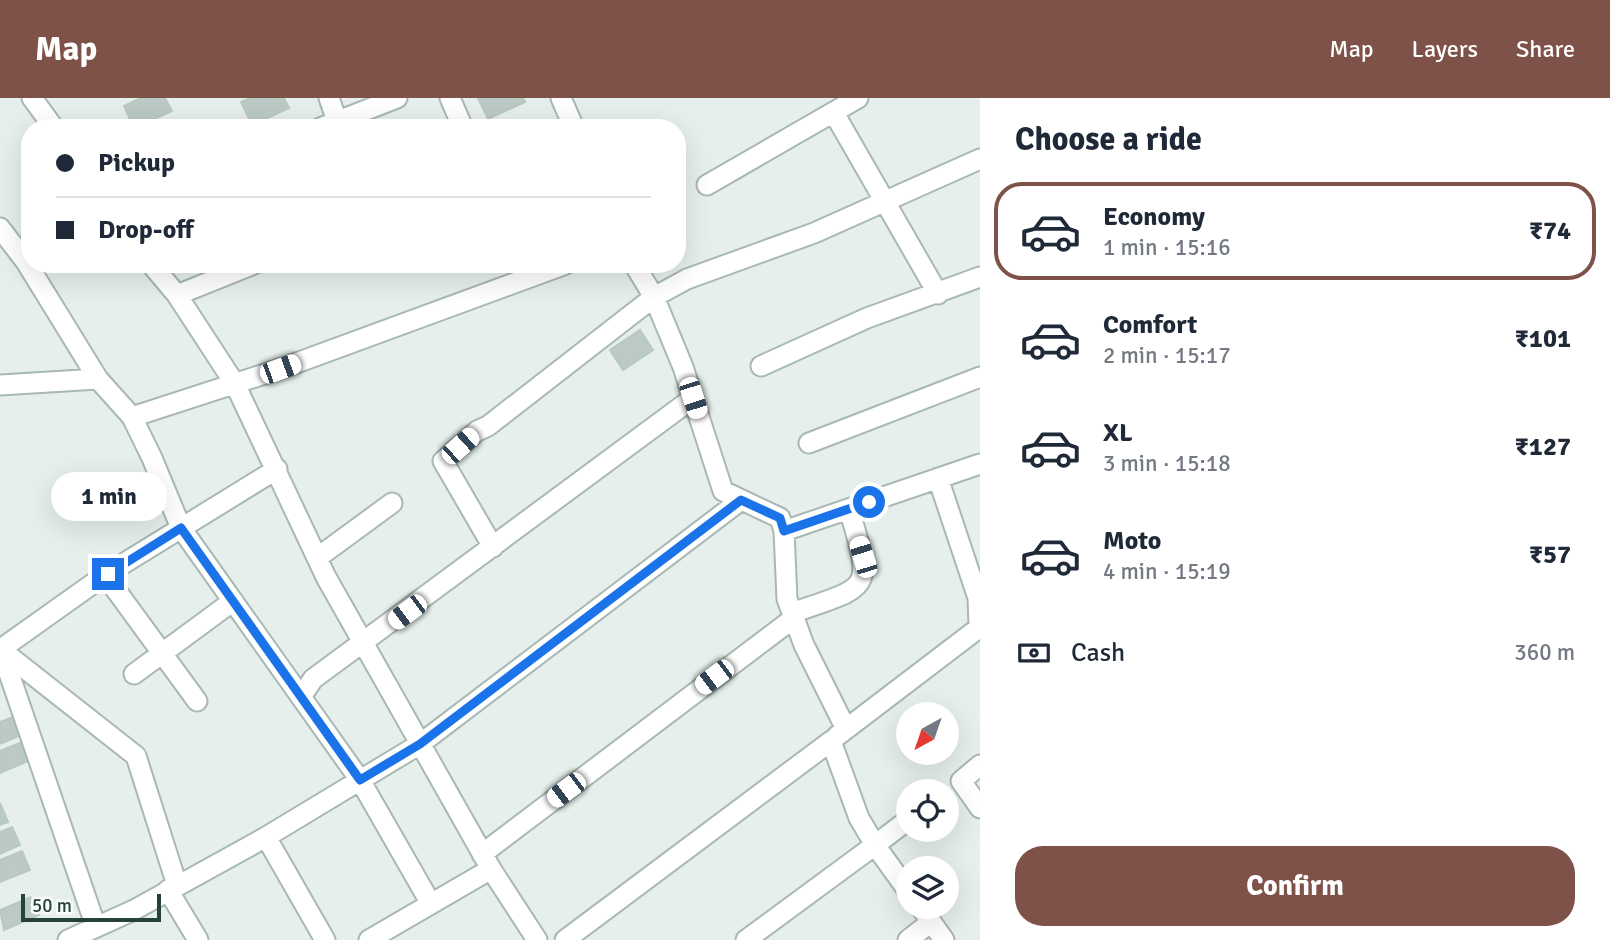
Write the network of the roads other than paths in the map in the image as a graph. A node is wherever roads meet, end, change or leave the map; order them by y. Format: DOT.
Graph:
graph roads {
  1 [pos="329,98"];
  2 [pos="397,98"];
  3 [pos="450,98"];
  4 [pos="561,98"];
  5 [pos="858,98"];
  6 [pos="38,100"];
  7 [pos="834,113"];
  8 [pos="49,119"];
  9 [pos="328,119"];
  10 [pos="343,119"];
  11 [pos="459,119"];
  12 [pos="570,119"];
  13 [pos="980,159"];
  14 [pos="707,185"];
  15 [pos="883,202"];
  16 [pos="0,228"];
  17 [pos="21,255"];
  18 [pos="33,273"];
  19 [pos="159,273"];
  20 [pos="232,273"];
  21 [pos="519,273"];
  22 [pos="639,273"];
  23 [pos="980,277"];
  24 [pos="938,294"];
  25 [pos="177,295"];
  26 [pos="654,297"];
  27 [pos="761,366"];
  28 [pos="980,377"];
  29 [pos="98,379"];
  30 [pos="235,384"];
  31 [pos="0,385"];
  32 [pos="693,398"];
  33 [pos="132,417"];
  34 [pos="809,443"];
  35 [pos="980,464"];
  36 [pos="276,469"];
  37 [pos="938,478"];
  38 [pos="741,500"];
  39 [pos="392,503"];
  40 [pos="849,509"];
  41 [pos="181,528"];
  42 [pos="784,531"];
  43 [pos="493,547"];
  44 [pos="317,558"];
  45 [pos="105,575"];
  46 [pos="233,601"];
  47 [pos="793,616"];
  48 [pos="980,626"];
  49 [pos="364,644"];
  50 [pos="0,649"];
  51 [pos="162,653"];
  52 [pos="134,674"];
  53 [pos="301,697"];
  54 [pos="197,701"];
  55 [pos="838,735"];
  56 [pos="420,744"];
  57 [pos="980,765"];
  58 [pos="360,780"];
  59 [pos="959,782"];
  60 [pos="959,790"];
  61 [pos="980,808"];
  62 [pos="896,829"];
  63 [pos="266,837"];
  64 [pos="875,845"];
  65 [pos="486,862"];
  66 [pos="896,874"];
  67 [pos="173,888"];
  68 [pos="431,904"];
  69 [pos="922,919"];
  70 [pos="929,919"];
  71 [pos="96,927"];
  72 [pos="68,940"];
  73 [pos="198,940"];
  74 [pos="325,940"];
  75 [pos="369,940"];
  76 [pos="537,940"];
  77 [pos="565,940"];
  78 [pos="746,940"];
  79 [pos="908,940"];
  80 [pos="944,940"];
  1 -- 9 [label="street"];
  2 -- 10 [label="street"];
  3 -- 11 [label="street"];
  4 -- 12 [label="street"];
  5 -- 7 [label="street"];
  6 -- 8 [label="street"];
  7 -- 14 [label="street"];
  7 -- 15 [label="street"];
  13 -- 15 [label="street"];
  15 -- 24 [label="street"];
  15 -- 26 [label="street"];
  16 -- 17 [label="street"];
  18 -- 29 [label="street"];
  19 -- 25 [label="street"];
  20 -- 25 [label="street"];
  21 -- 30 [label="street"];
  22 -- 26 [label="street"];
  23 -- 24 [label="street"];
  24 -- 27 [label="street"];
  25 -- 30 [label="street"];
  26 -- 32 [label="street"];
  26 -- 43 [label="street"];
  28 -- 34 [label="street"];
  29 -- 31 [label="street"];
  29 -- 33 [label="street"];
  30 -- 33 [label="street"];
  30 -- 36 [label="street"];
  32 -- 38 [label="street"];
  32 -- 43 [label="street"];
  33 -- 41 [label="street"];
  35 -- 37 [label="street"];
  36 -- 41 [label="street"];
  36 -- 44 [label="street"];
  37 -- 40 [label="street"];
  37 -- 48 [label="street"];
  38 -- 42 [label="street"];
  38 -- 56 [label="street"];
  39 -- 44 [label="street"];
  40 -- 42 [label="street"];
  40 -- 47 [label="street"];
  41 -- 45 [label="street"];
  41 -- 46 [label="street"];
  42 -- 47 [label="street"];
  43 -- 49 [label="street"];
  44 -- 49 [label="street"];
  45 -- 50 [label="street"];
  45 -- 51 [label="street"];
  46 -- 51 [label="street"];
  46 -- 53 [label="street"];
  47 -- 55 [label="street"];
  47 -- 65 [label="street"];
  48 -- 55 [label="street"];
  49 -- 53 [label="street"];
  49 -- 56 [label="street"];
  50 -- 67 [label="street"];
  50 -- 71 [label="street"];
  51 -- 52 [label="street"];
  51 -- 54 [label="street"];
  53 -- 58 [label="street"];
  55 -- 64 [label="street"];
  55 -- 77 [label="street"];
  56 -- 58 [label="street"];
  56 -- 65 [label="street"];
  57 -- 59 [label="street"];
  58 -- 63 [label="street"];
  58 -- 68 [label="street"];
  60 -- 61 [label="street"];
  62 -- 64 [label="street"];
  63 -- 67 [label="street"];
  63 -- 74 [label="street"];
  64 -- 66 [label="street"];
  64 -- 78 [label="street"];
  65 -- 68 [label="street"];
  65 -- 76 [label="street"];
  67 -- 71 [label="street"];
  67 -- 73 [label="street"];
  68 -- 75 [label="street"];
  69 -- 79 [label="street"];
  70 -- 80 [label="street"];
  71 -- 72 [label="street"];
}
